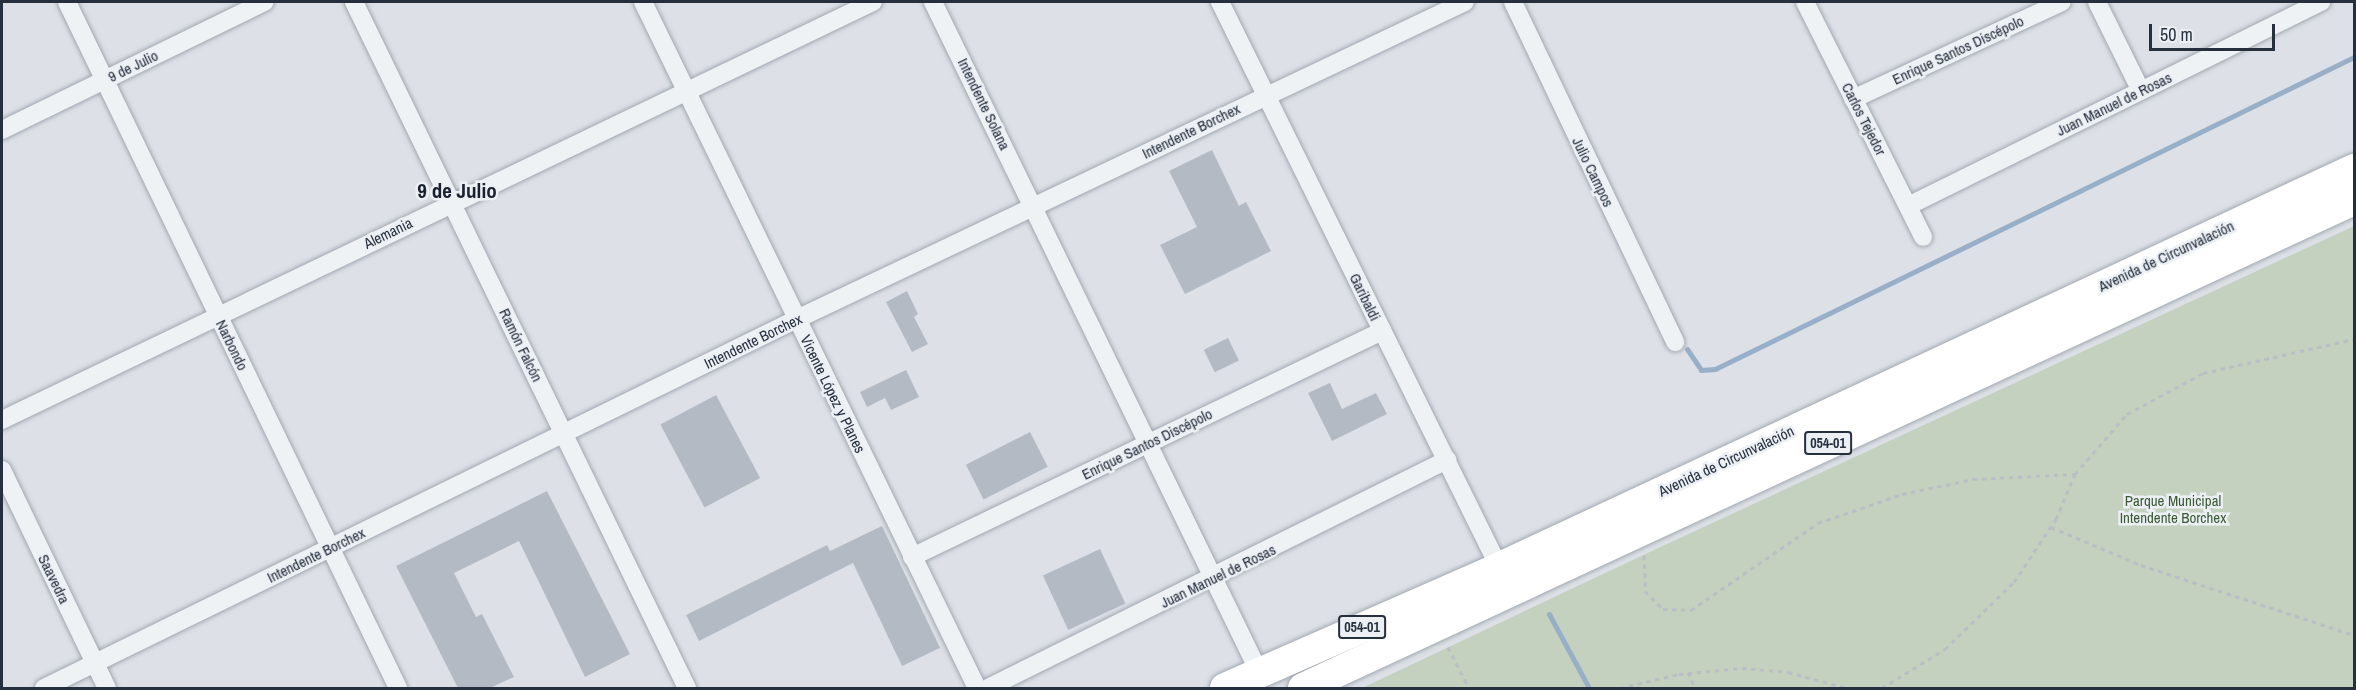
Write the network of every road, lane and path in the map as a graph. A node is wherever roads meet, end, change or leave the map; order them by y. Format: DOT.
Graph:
graph roads {
  1 [pos="67,2"];
  2 [pos="265,2"];
  3 [pos="354,2"];
  4 [pos="643,2"];
  5 [pos="873,2"];
  6 [pos="933,2"];
  7 [pos="1220,2"];
  8 [pos="1465,2"];
  9 [pos="1513,2"];
  10 [pos="1804,2"];
  11 [pos="2062,2"];
  12 [pos="2097,2"];
  13 [pos="2321,2"];
  14 [pos="105,80"];
  15 [pos="686,89"];
  16 [pos="2141,91"];
  17 [pos="1266,95"];
  18 [pos="1853,99"];
  19 [pos="2,130"];
  20 [pos="2355,169"];
  21 [pos="2355,200"];
  22 [pos="453,202"];
  23 [pos="1035,206"];
  24 [pos="1908,206"];
  25 [pos="1923,237"];
  26 [pos="218,316"];
  27 [pos="797,320"];
  28 [pos="1382,331"];
  29 [pos="2355,339"];
  30 [pos="1675,342"];
  31 [pos="2,420"];
  32 [pos="564,434"];
  33 [pos="1147,444"];
  34 [pos="1447,460"];
  35 [pos="2,470"];
  36 [pos="2075,474"];
  37 [pos="2051,527"];
  38 [pos="1650,528"];
  39 [pos="330,548"];
  40 [pos="912,556"];
  41 [pos="1214,579"];
  42 [pos="1505,580"];
  43 [pos="2355,635"];
  44 [pos="1446,642"];
  45 [pos="95,663"];
  46 [pos="1259,672"];
  47 [pos="1688,672"];
  48 [pos="44,688"];
  49 [pos="107,688"];
  50 [pos="398,688"];
  51 [pos="687,688"];
  52 [pos="977,688"];
  53 [pos="987,688"];
  54 [pos="1225,688"];
  55 [pos="1303,688"];
  56 [pos="1469,688"];
  57 [pos="1620,688"];
  58 [pos="1695,688"];
  59 [pos="1847,688"];
  60 [pos="1882,688"];
  1 -- 14 [label="street, Narbondo"];
  2 -- 14 [label="street, 9 de Julio"];
  3 -- 22 [label="street, Ramón Falcón"];
  4 -- 15 [label="street, Vicente López y Planes"];
  5 -- 15 [label="street, Alemania"];
  6 -- 23 [label="street, Intendente Solana"];
  7 -- 17 [label="street, Garibaldi"];
  8 -- 17 [label="street, Intendente Borchex"];
  9 -- 30 [label="street, Julio Campos"];
  10 -- 18 [label="street, Carlos Tejedor"];
  11 -- 18 [label="street, Enrique Santos Discépolo"];
  12 -- 16 [label="street"];
  13 -- 16 [label="street, Juan Manuel de Rosas"];
  14 -- 19 [label="street, 9 de Julio"];
  14 -- 26 [label="street, Narbondo"];
  15 -- 22 [label="street, Alemania"];
  15 -- 27 [label="street, Vicente López y Planes"];
  16 -- 24 [label="street, Juan Manuel de Rosas"];
  17 -- 23 [label="street, Intendente Borchex"];
  17 -- 28 [label="street, Garibaldi"];
  18 -- 24 [label="street, Carlos Tejedor"];
  20 -- 42 [label="highway, Avenida de Circunvalación / 054-01"];
  21 -- 38 [label="highway, Avenida de Circunvalación / 054-01"];
  22 -- 26 [label="street, Alemania"];
  22 -- 32 [label="street, Ramón Falcón"];
  23 -- 27 [label="street, Intendente Borchex"];
  23 -- 33 [label="street, Intendente Solana"];
  24 -- 25 [label="street, Carlos Tejedor"];
  26 -- 31 [label="street, Alemania"];
  26 -- 39 [label="street, Narbondo"];
  27 -- 32 [label="street, Intendente Borchex"];
  27 -- 40 [label="street, Vicente López y Planes"];
  28 -- 33 [label="street, Enrique Santos Discépolo"];
  28 -- 34 [label="street, Garibaldi"];
  29 -- 36 [label="path"];
  32 -- 39 [label="street, Intendente Borchex"];
  32 -- 51 [label="street, Ramón Falcón"];
  33 -- 40 [label="street, Enrique Santos Discépolo"];
  33 -- 41 [label="street, Intendente Solana"];
  34 -- 41 [label="street, Juan Manuel de Rosas"];
  34 -- 42 [label="street, Garibaldi"];
  35 -- 45 [label="street, Saavedra"];
  36 -- 37 [label="path"];
  36 -- 38 [label="path"];
  37 -- 43 [label="path"];
  37 -- 60 [label="path"];
  38 -- 42 [label="highway, Avenida de Circunvalación / 054-01"];
  39 -- 45 [label="street, Intendente Borchex"];
  39 -- 50 [label="street, Narbondo"];
  40 -- 52 [label="street, Vicente López y Planes"];
  41 -- 46 [label="street, Intendente Solana"];
  41 -- 53 [label="street, Juan Manuel de Rosas"];
  42 -- 46 [label="highway, Avenida de Circunvalación / 054-01"];
  42 -- 55 [label="highway, Avenida de Circunvalación / 054-01"];
  44 -- 56 [label="path"];
  45 -- 48 [label="street, Intendente Borchex"];
  45 -- 49 [label="street, Saavedra"];
  46 -- 54 [label="highway, Avenida de Circunvalación / 054-01"];
  47 -- 57 [label="path"];
  47 -- 58 [label="path"];
  47 -- 59 [label="path"];
}
